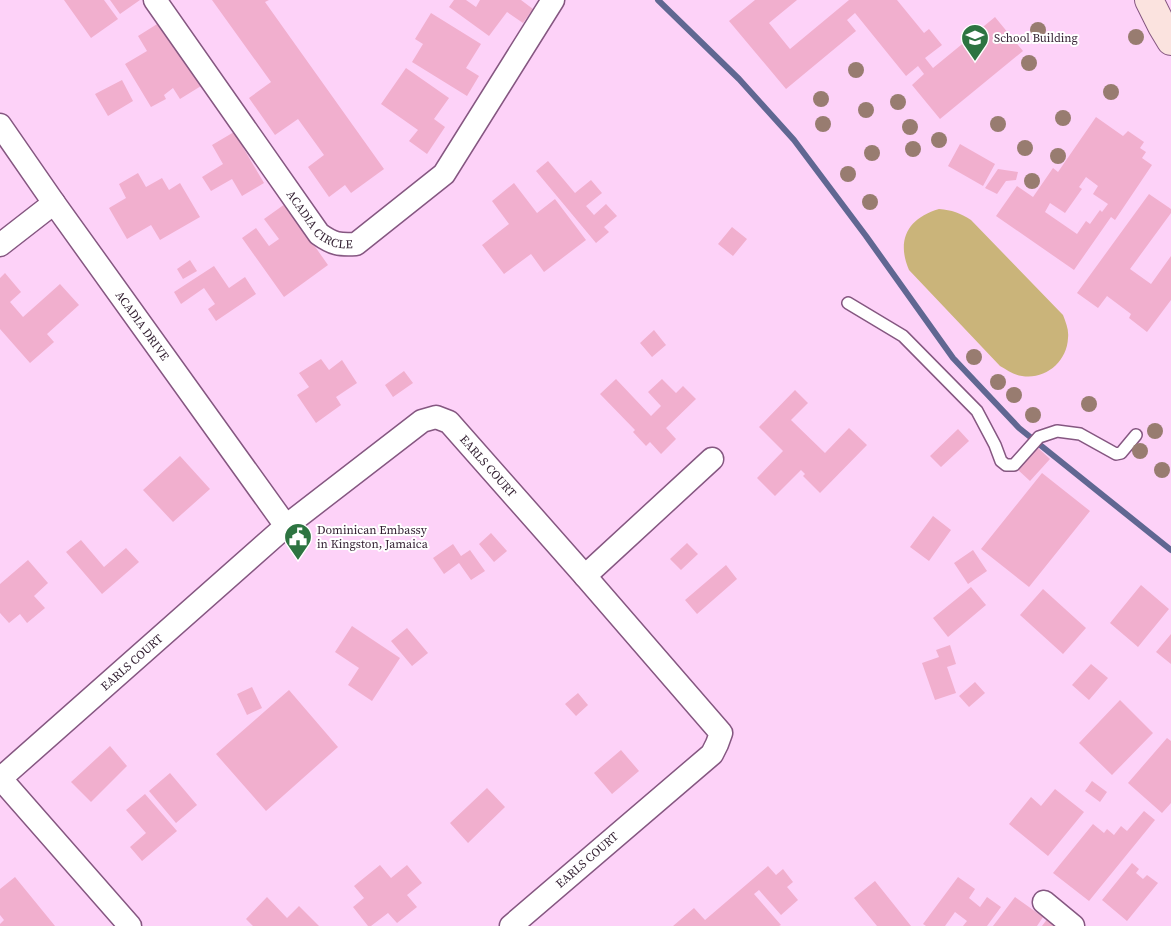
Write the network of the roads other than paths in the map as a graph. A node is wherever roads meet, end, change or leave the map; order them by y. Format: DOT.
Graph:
graph roads {
  1 [pos="155,0"];
  2 [pos="554,0"];
  3 [pos="1149,0"];
  4 [pos="1171,41"];
  5 [pos="0,125"];
  6 [pos="54,203"];
  7 [pos="0,246"];
  8 [pos="848,303"];
  9 [pos="1136,434"];
  10 [pos="712,459"];
  11 [pos="286,526"];
  12 [pos="585,576"];
  13 [pos="0,779"];
  14 [pos="1044,902"];
  15 [pos="130,926"];
  16 [pos="511,926"];
  17 [pos="1073,926"];
  1 -- 2 [label="street, ACADIA CIRCLE"];
  3 -- 4 [label="main road"];
  5 -- 6 [label="street, ACADIA DRIVE"];
  6 -- 7 [label="street"];
  6 -- 11 [label="street, ACADIA DRIVE"];
  8 -- 9 [label="lane"];
  10 -- 12 [label="street"];
  11 -- 12 [label="street, EARLS COURT"];
  11 -- 13 [label="street, EARLS COURT"];
  12 -- 16 [label="street, EARLS COURT"];
  13 -- 15 [label="street, EARLS COURT"];
  14 -- 17 [label="street"];
}
